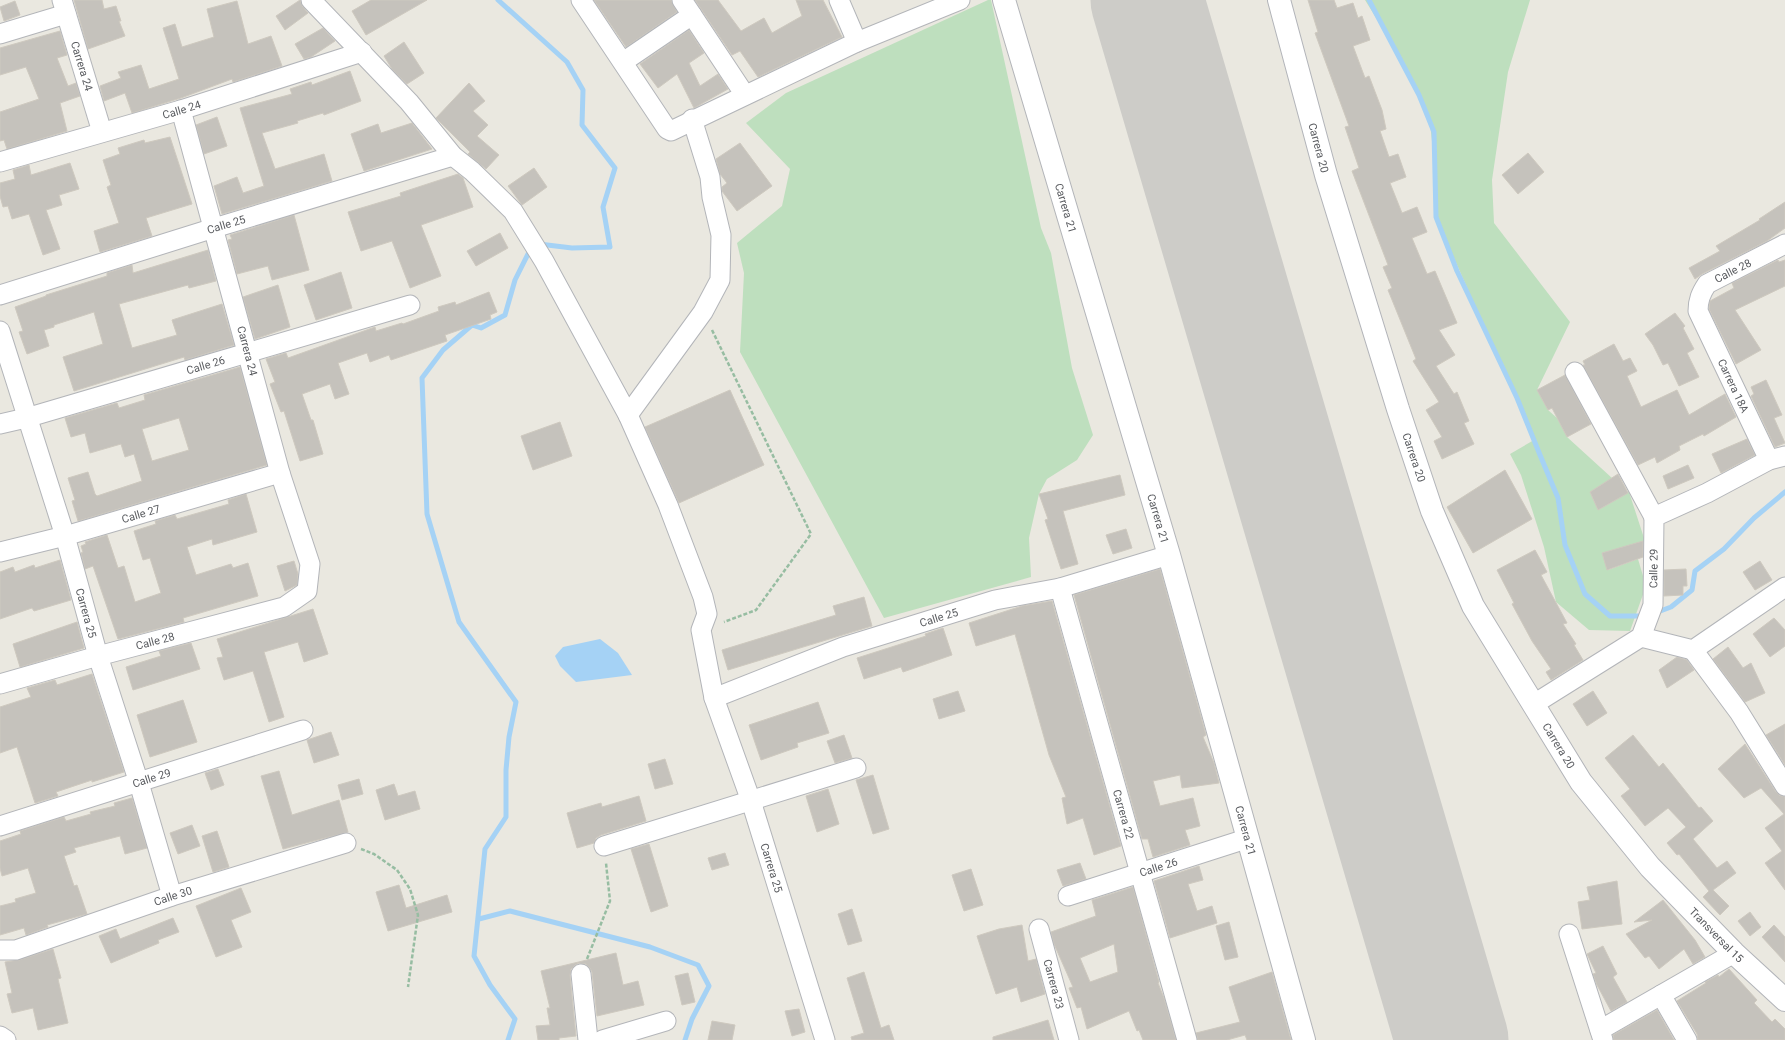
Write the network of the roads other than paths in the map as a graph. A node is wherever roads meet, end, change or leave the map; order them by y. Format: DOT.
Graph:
graph roads {
  1 [pos="311,0"];
  2 [pos="581,0"];
  3 [pos="839,0"];
  4 [pos="960,0"];
  5 [pos="1004,0"];
  6 [pos="1279,0"];
  7 [pos="64,7"];
  8 [pos="687,7"];
  9 [pos="0,34"];
  10 [pos="857,42"];
  11 [pos="362,52"];
  12 [pos="623,62"];
  13 [pos="745,95"];
  14 [pos="181,110"];
  15 [pos="692,119"];
  16 [pos="102,132"];
  17 [pos="452,156"];
  18 [pos="0,162"];
  19 [pos="214,228"];
  20 [pos="1785,244"];
  21 [pos="0,295"];
  22 [pos="410,305"];
  23 [pos="1698,311"];
  24 [pos="0,331"];
  25 [pos="247,352"];
  26 [pos="1575,372"];
  27 [pos="628,415"];
  28 [pos="26,418"];
  29 [pos="0,424"];
  30 [pos="1777,458"];
  31 [pos="280,473"];
  32 [pos="1654,517"];
  33 [pos="65,536"];
  34 [pos="0,552"];
  35 [pos="1168,555"];
  36 [pos="1785,587"];
  37 [pos="1060,588"];
  38 [pos="307,591"];
  39 [pos="1641,637"];
  40 [pos="1693,650"];
  41 [pos="98,656"];
  42 [pos="0,684"];
  43 [pos="714,698"];
  44 [pos="1534,704"];
  45 [pos="302,730"];
  46 [pos="856,768"];
  47 [pos="139,783"];
  48 [pos="1784,783"];
  49 [pos="751,801"];
  50 [pos="0,826"];
  51 [pos="1249,838"];
  52 [pos="346,843"];
  53 [pos="604,846"];
  54 [pos="1650,867"];
  55 [pos="1139,872"];
  56 [pos="172,896"];
  57 [pos="1068,896"];
  58 [pos="1039,929"];
  59 [pos="1569,934"];
  60 [pos="0,950"];
  61 [pos="1734,953"];
  62 [pos="581,974"];
  63 [pos="1661,995"];
  64 [pos="1785,1000"];
  65 [pos="666,1021"];
  66 [pos="1601,1035"];
  67 [pos="0,1036"];
  68 [pos="6,1040"];
  69 [pos="588,1040"];
  70 [pos="602,1040"];
  71 [pos="825,1040"];
  72 [pos="1069,1040"];
  73 [pos="1187,1040"];
  74 [pos="1304,1040"];
  75 [pos="1687,1040"];
  1 -- 11 [label="street"];
  2 -- 12 [label="street"];
  3 -- 10 [label="street"];
  4 -- 10 [label="street"];
  5 -- 35 [label="main road, Carrera 21"];
  6 -- 44 [label="main road, Carrera 20"];
  7 -- 9 [label="street"];
  7 -- 16 [label="street, Carrera 24"];
  8 -- 12 [label="street"];
  8 -- 13 [label="street"];
  10 -- 13 [label="street"];
  11 -- 14 [label="street, Calle 24"];
  11 -- 17 [label="street"];
  12 -- 15 [label="street"];
  13 -- 15 [label="street"];
  14 -- 16 [label="street, Calle 24"];
  14 -- 19 [label="street, Carrera 24"];
  15 -- 27 [label="street"];
  16 -- 18 [label="street, Calle 24"];
  17 -- 19 [label="street, Calle 25"];
  17 -- 27 [label="street"];
  19 -- 21 [label="street, Calle 25"];
  19 -- 25 [label="street, Carrera 24"];
  20 -- 23 [label="street, Calle 28"];
  22 -- 25 [label="street, Calle 26"];
  23 -- 30 [label="street, Carrera 18A"];
  24 -- 28 [label="street, Carrera 25"];
  25 -- 28 [label="street, Calle 26"];
  25 -- 31 [label="street, Carrera 24"];
  26 -- 32 [label="street"];
  27 -- 43 [label="street, Carrera 25"];
  28 -- 29 [label="street, Calle 26"];
  28 -- 33 [label="street, Carrera 25"];
  30 -- 32 [label="street"];
  31 -- 33 [label="street, Calle 27"];
  31 -- 38 [label="street, Carrera 24"];
  32 -- 39 [label="street, Calle 29"];
  33 -- 34 [label="street, Calle 27"];
  33 -- 41 [label="street, Carrera 25"];
  35 -- 37 [label="street, Calle 25"];
  35 -- 51 [label="main road, Carrera 21"];
  36 -- 40 [label="street"];
  37 -- 43 [label="street, Calle 25"];
  37 -- 55 [label="street, Carrera 22"];
  38 -- 41 [label="street, Calle 28"];
  39 -- 40 [label="street"];
  39 -- 44 [label="street"];
  40 -- 48 [label="street"];
  41 -- 42 [label="street, Calle 28"];
  41 -- 47 [label="street, Carrera 25"];
  43 -- 49 [label="street, Carrera 25"];
  44 -- 54 [label="main road, Carrera 20"];
  45 -- 47 [label="street, Calle 29"];
  46 -- 49 [label="street"];
  47 -- 50 [label="street, Calle 29"];
  47 -- 56 [label="street, Carrera 25"];
  49 -- 53 [label="street"];
  49 -- 71 [label="street, Carrera 25"];
  51 -- 55 [label="street, Calle 26"];
  51 -- 74 [label="main road, Carrera 21"];
  52 -- 56 [label="street, Calle 30"];
  54 -- 61 [label="main road, Transversal 15"];
  55 -- 57 [label="street, Calle 26"];
  55 -- 73 [label="street, Carrera 22"];
  56 -- 60 [label="street, Calle 30"];
  58 -- 72 [label="street, Carrera 23"];
  59 -- 66 [label="street"];
  61 -- 63 [label="street"];
  61 -- 64 [label="main road, Transversal 15"];
  62 -- 69 [label="street"];
  63 -- 66 [label="street"];
  63 -- 75 [label="street"];
  65 -- 70 [label="street"];
  67 -- 68 [label="street"];
}
